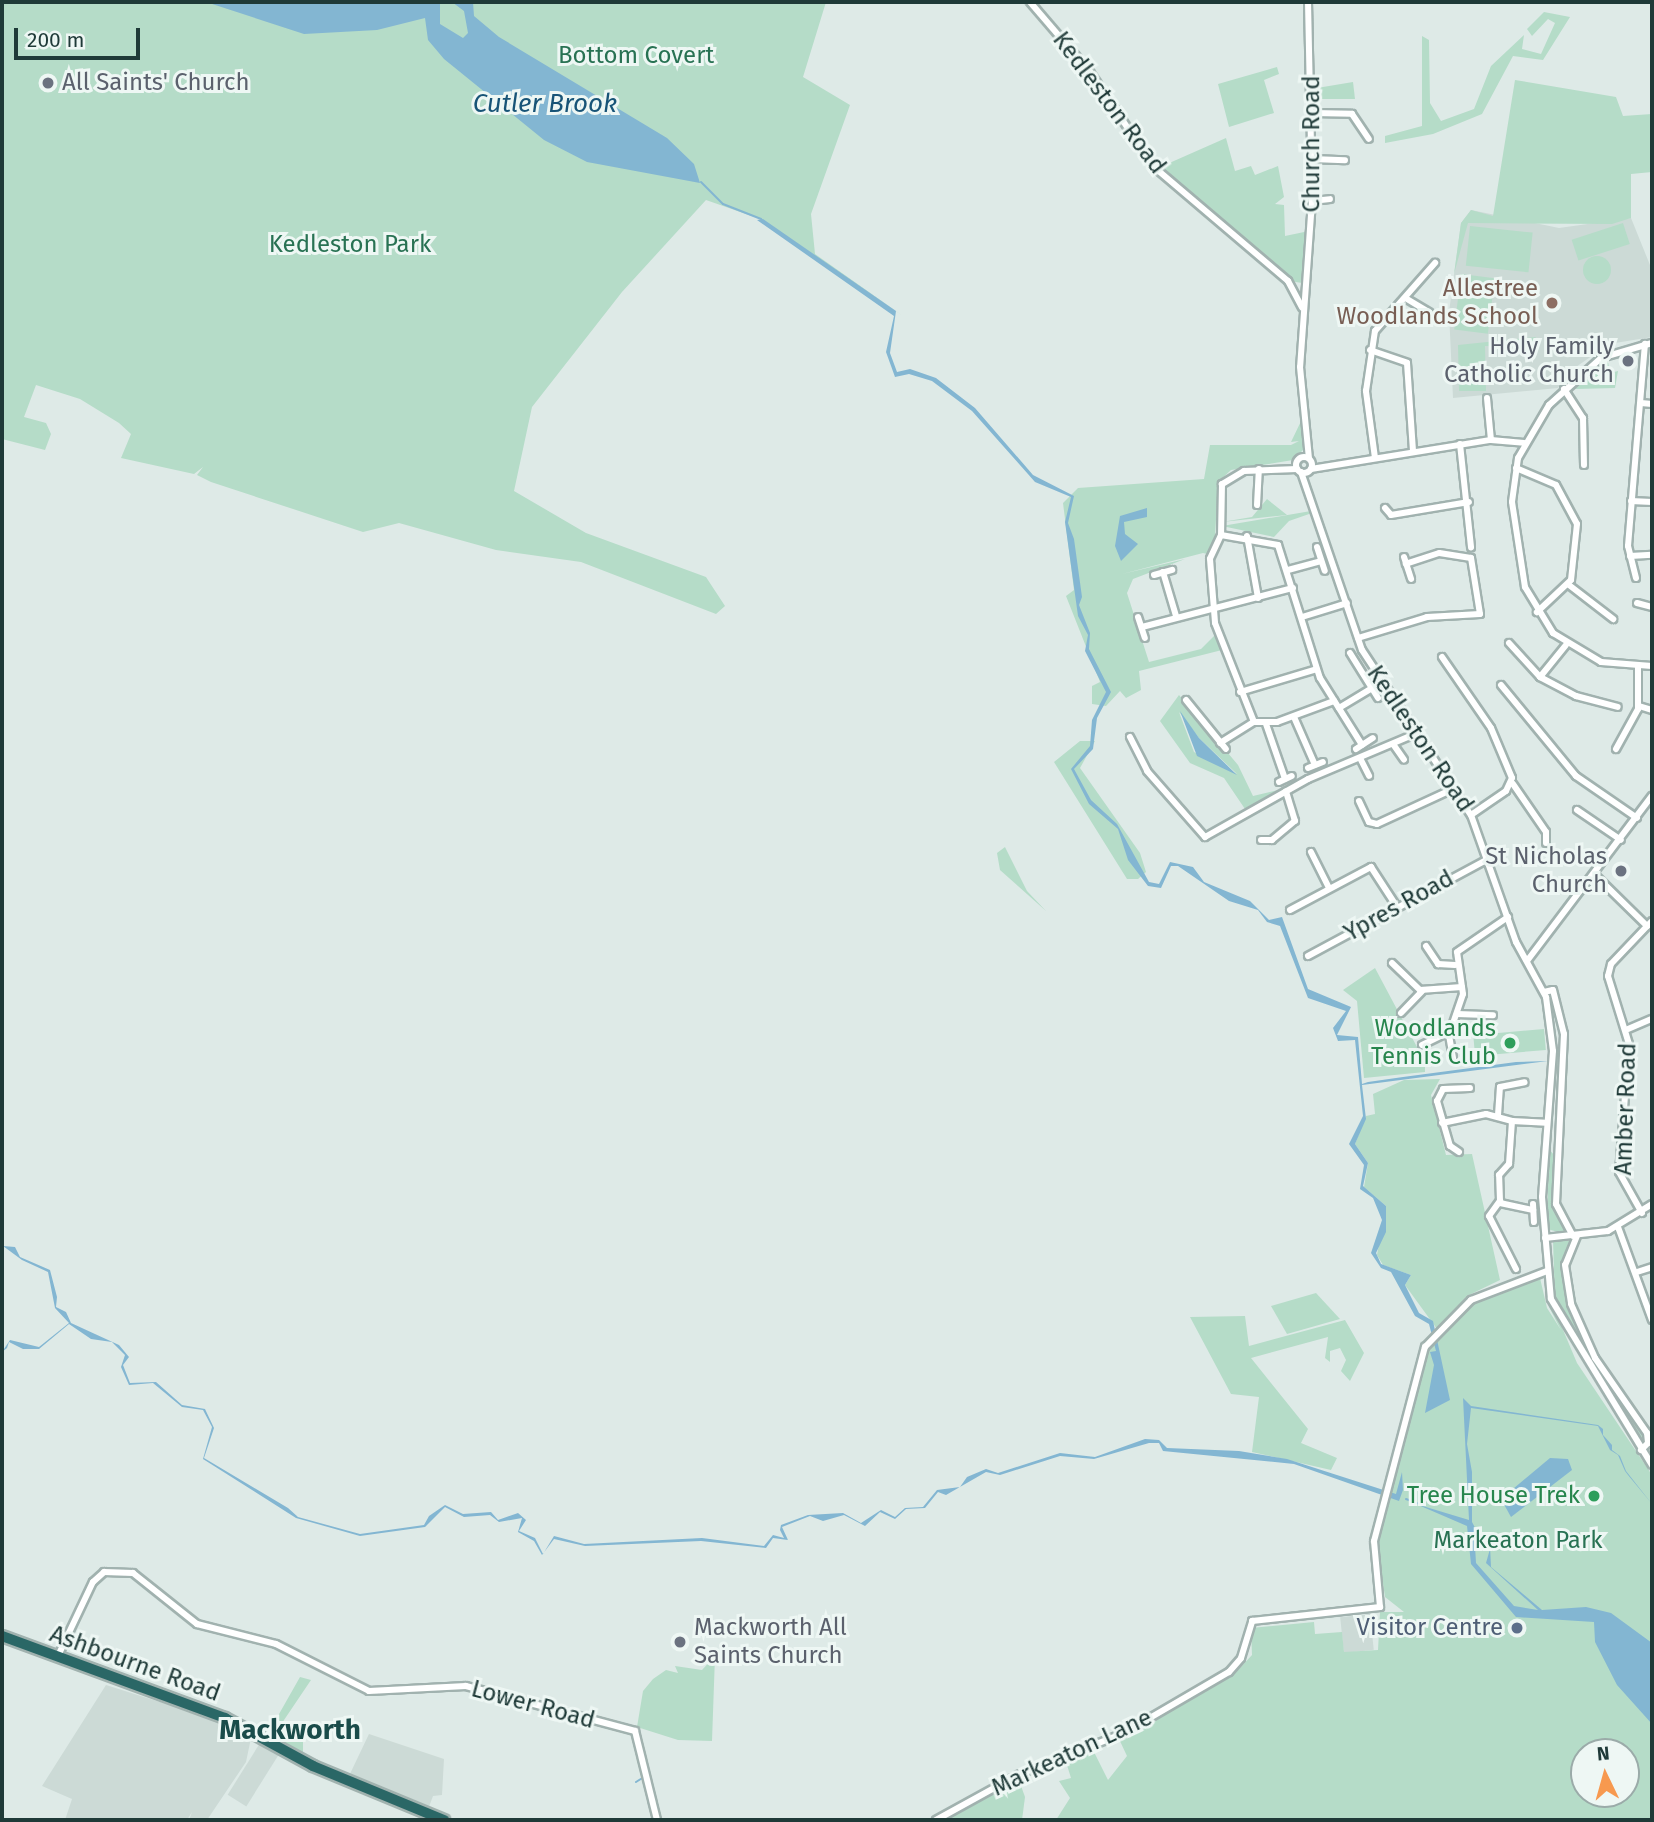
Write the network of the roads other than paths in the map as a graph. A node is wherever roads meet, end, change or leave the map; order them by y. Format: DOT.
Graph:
graph roads {
  1 [pos="1030,2"];
  2 [pos="1308,2"];
  3 [pos="1313,113"];
  4 [pos="1369,139"];
  5 [pos="1312,159"];
  6 [pos="1345,160"];
  7 [pos="1330,199"];
  8 [pos="1312,201"];
  9 [pos="1435,263"];
  10 [pos="1288,281"];
  11 [pos="1306,289"];
  12 [pos="1294,290"];
  13 [pos="1407,299"];
  14 [pos="1426,309"];
  15 [pos="1303,313"];
  16 [pos="1649,344"];
  17 [pos="1370,350"];
  18 [pos="1564,389"];
  19 [pos="1489,401"];
  20 [pos="1641,403"];
  21 [pos="1652,404"];
  22 [pos="1491,440"];
  23 [pos="1524,443"];
  24 [pos="1460,444"];
  25 [pos="1413,452"];
  26 [pos="1375,458"];
  27 [pos="1307,463"];
  28 [pos="1584,465"];
  29 [pos="1287,466"];
  30 [pos="1516,468"];
  31 [pos="1259,469"];
  32 [pos="1299,471"];
  33 [pos="1307,480"];
  34 [pos="1630,501"];
  35 [pos="1469,502"];
  36 [pos="1652,502"];
  37 [pos="1257,505"];
  38 [pos="1385,508"];
  39 [pos="1221,534"];
  40 [pos="1247,536"];
  41 [pos="1317,547"];
  42 [pos="1471,547"];
  43 [pos="1652,555"];
  44 [pos="1630,556"];
  45 [pos="1321,561"];
  46 [pos="1172,569"];
  47 [pos="1288,570"];
  48 [pos="1325,571"];
  49 [pos="1163,572"];
  50 [pos="1154,575"];
  51 [pos="1636,578"];
  52 [pos="1411,579"];
  53 [pos="1569,585"];
  54 [pos="1293,588"];
  55 [pos="1258,598"];
  56 [pos="1347,603"];
  57 [pos="1637,603"];
  58 [pos="1216,607"];
  59 [pos="1652,607"];
  60 [pos="1538,612"];
  61 [pos="1176,616"];
  62 [pos="1610,616"];
  63 [pos="1138,617"];
  64 [pos="1301,617"];
  65 [pos="1142,627"];
  66 [pos="1145,638"];
  67 [pos="1358,638"];
  68 [pos="1509,643"];
  69 [pos="1566,645"];
  70 [pos="1442,657"];
  71 [pos="1343,664"];
  72 [pos="1638,666"];
  73 [pos="1652,666"];
  74 [pos="1317,669"];
  75 [pos="1456,670"];
  76 [pos="1448,673"];
  77 [pos="1540,677"];
  78 [pos="1501,685"];
  79 [pos="1371,689"];
  80 [pos="1240,692"];
  81 [pos="1378,698"];
  82 [pos="1186,700"];
  83 [pos="1334,701"];
  84 [pos="1639,706"];
  85 [pos="1618,707"];
  86 [pos="1339,708"];
  87 [pos="1652,710"];
  88 [pos="1294,717"];
  89 [pos="1254,722"];
  90 [pos="1266,724"];
  91 [pos="1415,734"];
  92 [pos="1130,737"];
  93 [pos="1373,738"];
  94 [pos="1220,743"];
  95 [pos="1393,744"];
  96 [pos="1619,748"];
  97 [pos="1226,749"];
  98 [pos="1360,758"];
  99 [pos="1404,760"];
  100 [pos="1316,765"];
  101 [pos="1370,775"];
  102 [pos="1285,779"];
  103 [pos="1513,784"];
  104 [pos="1455,788"];
  105 [pos="1286,791"];
  106 [pos="1652,796"];
  107 [pos="1359,801"];
  108 [pos="1577,810"];
  109 [pos="1471,815"];
  110 [pos="1637,818"];
  111 [pos="1621,840"];
  112 [pos="1546,843"];
  113 [pos="1264,844"];
  114 [pos="1311,852"];
  115 [pos="1490,858"];
  116 [pos="1595,875"];
  117 [pos="1329,888"];
  118 [pos="1397,907"];
  119 [pos="1290,910"];
  120 [pos="1508,917"];
  121 [pos="1650,924"];
  122 [pos="1426,946"];
  123 [pos="1308,956"];
  124 [pos="1527,961"];
  125 [pos="1455,965"];
  126 [pos="1393,968"];
  127 [pos="1462,987"];
  128 [pos="1422,991"];
  129 [pos="1544,992"];
  130 [pos="1401,1013"];
  131 [pos="1457,1014"];
  132 [pos="1493,1015"];
  133 [pos="1652,1019"];
  134 [pos="1628,1029"];
  135 [pos="1449,1032"];
  136 [pos="1422,1045"];
  137 [pos="1453,1058"];
  138 [pos="1553,1074"];
  139 [pos="1566,1075"];
  140 [pos="1525,1082"];
  141 [pos="1470,1087"];
  142 [pos="1498,1115"];
  143 [pos="1512,1121"];
  144 [pos="1546,1122"];
  145 [pos="1442,1123"];
  146 [pos="1459,1152"];
  147 [pos="1500,1203"];
  148 [pos="1652,1204"];
  149 [pos="1642,1213"];
  150 [pos="1534,1222"];
  151 [pos="1618,1227"];
  152 [pos="1575,1236"];
  153 [pos="1545,1238"];
  154 [pos="1652,1267"];
  155 [pos="1516,1269"];
  156 [pos="1547,1271"];
  157 [pos="1637,1272"];
  158 [pos="1652,1320"];
  159 [pos="1641,1450"];
  160 [pos="1652,1465"];
  161 [pos="2,1636"];
  162 [pos="57,1660"];
  163 [pos="444,1820"];
  164 [pos="657,1820"];
  165 [pos="936,1820"];
  1 -- 10 [label="street, Kedleston Road"];
  2 -- 3 [label="street, Church Road"];
  3 -- 4 [label="street"];
  3 -- 5 [label="street, Church Road"];
  5 -- 6 [label="street"];
  5 -- 8 [label="street, Church Road"];
  7 -- 8 [label="street"];
  8 -- 11 [label="street, Church Road"];
  9 -- 13 [label="street"];
  10 -- 11 [label="street, Kedleston Road"];
  10 -- 12 [label="street, Kedleston Road"];
  11 -- 12 [label="street"];
  11 -- 15 [label="street, Kedleston Road"];
  12 -- 15 [label="street, Kedleston Road"];
  13 -- 14 [label="street"];
  13 -- 17 [label="street"];
  15 -- 27 [label="street, Kedleston Road"];
  16 -- 18 [label="street"];
  16 -- 20 [label="street"];
  17 -- 25 [label="street"];
  17 -- 26 [label="street"];
  18 -- 23 [label="street"];
  18 -- 28 [label="street"];
  19 -- 22 [label="street"];
  20 -- 21 [label="street"];
  20 -- 34 [label="street"];
  22 -- 23 [label="street"];
  22 -- 24 [label="street"];
  23 -- 30 [label="street"];
  24 -- 25 [label="street"];
  24 -- 35 [label="street"];
  25 -- 26 [label="street"];
  26 -- 27 [label="street"];
  27 -- 29 [label="street"];
  27 -- 32 [label="street, Kedleston Road"];
  27 -- 32 [label="street"];
  27 -- 33 [label="street"];
  29 -- 31 [label="street"];
  29 -- 32 [label="street"];
  30 -- 53 [label="street"];
  30 -- 60 [label="street"];
  31 -- 37 [label="street"];
  31 -- 39 [label="street"];
  32 -- 33 [label="street, Kedleston Road"];
  33 -- 56 [label="street, Kedleston Road"];
  34 -- 36 [label="street"];
  34 -- 44 [label="street"];
  35 -- 38 [label="street"];
  35 -- 42 [label="street"];
  39 -- 40 [label="street"];
  39 -- 58 [label="street"];
  40 -- 47 [label="street"];
  40 -- 55 [label="street"];
  41 -- 45 [label="street"];
  43 -- 44 [label="street"];
  44 -- 51 [label="street"];
  45 -- 47 [label="street"];
  45 -- 48 [label="street"];
  46 -- 49 [label="street"];
  47 -- 54 [label="street"];
  49 -- 50 [label="street"];
  49 -- 61 [label="street"];
  52 -- 67 [label="street"];
  53 -- 60 [label="street"];
  53 -- 62 [label="street"];
  54 -- 55 [label="street"];
  54 -- 64 [label="street"];
  55 -- 58 [label="street"];
  56 -- 64 [label="street"];
  56 -- 67 [label="street, Kedleston Road"];
  57 -- 59 [label="street"];
  58 -- 61 [label="street"];
  58 -- 80 [label="street"];
  60 -- 69 [label="street"];
  61 -- 65 [label="street"];
  63 -- 65 [label="street"];
  64 -- 74 [label="street"];
  65 -- 66 [label="street"];
  67 -- 91 [label="street, Kedleston Road"];
  68 -- 77 [label="street"];
  69 -- 72 [label="street"];
  69 -- 77 [label="street"];
  70 -- 76 [label="street"];
  71 -- 79 [label="street"];
  72 -- 73 [label="street"];
  72 -- 84 [label="street"];
  74 -- 80 [label="street"];
  74 -- 83 [label="street"];
  75 -- 76 [label="street"];
  76 -- 103 [label="street"];
  77 -- 85 [label="street"];
  78 -- 110 [label="street"];
  79 -- 81 [label="street"];
  79 -- 86 [label="street"];
  80 -- 89 [label="street"];
  82 -- 94 [label="street"];
  83 -- 86 [label="street"];
  83 -- 88 [label="street"];
  84 -- 87 [label="street"];
  84 -- 96 [label="street"];
  86 -- 93 [label="street"];
  88 -- 90 [label="street"];
  88 -- 100 [label="street"];
  89 -- 90 [label="street"];
  89 -- 94 [label="street"];
  90 -- 102 [label="street"];
  91 -- 95 [label="street"];
  91 -- 104 [label="street, Kedleston Road"];
  92 -- 105 [label="street"];
  94 -- 97 [label="street"];
  95 -- 98 [label="street"];
  95 -- 99 [label="street"];
  98 -- 101 [label="street"];
  98 -- 105 [label="street"];
  103 -- 109 [label="street"];
  103 -- 112 [label="street"];
  104 -- 107 [label="street"];
  104 -- 109 [label="street, Kedleston Road"];
  105 -- 113 [label="street"];
  106 -- 110 [label="street"];
  108 -- 111 [label="street"];
  109 -- 115 [label="street, Kedleston Road"];
  110 -- 111 [label="street"];
  111 -- 116 [label="street"];
  114 -- 117 [label="street"];
  115 -- 118 [label="street, Ypres Road"];
  115 -- 120 [label="street, Kedleston Road"];
  116 -- 121 [label="street"];
  116 -- 124 [label="street"];
  117 -- 118 [label="street"];
  117 -- 119 [label="street"];
  118 -- 123 [label="street, Ypres Road"];
  120 -- 124 [label="street, Kedleston Road"];
  120 -- 125 [label="street"];
  121 -- 134 [label="street, Amber Road"];
  122 -- 125 [label="street"];
  124 -- 129 [label="street, Kedleston Road"];
  125 -- 127 [label="street"];
  126 -- 128 [label="street"];
  127 -- 128 [label="street"];
  127 -- 131 [label="street"];
  128 -- 130 [label="street"];
  129 -- 138 [label="street, Kedleston Road"];
  129 -- 139 [label="street, Kedleston Road"];
  131 -- 132 [label="street"];
  131 -- 135 [label="street"];
  133 -- 134 [label="street"];
  134 -- 149 [label="street, Amber Road"];
  135 -- 136 [label="street"];
  135 -- 137 [label="street"];
  138 -- 139 [label="street"];
  138 -- 144 [label="street, Kedleston Road"];
  139 -- 152 [label="street, Kedleston Road"];
  140 -- 142 [label="street"];
  141 -- 145 [label="street"];
  142 -- 143 [label="street"];
  142 -- 145 [label="street"];
  143 -- 144 [label="street"];
  143 -- 147 [label="street"];
  144 -- 153 [label="street, Kedleston Road"];
  145 -- 146 [label="street"];
  147 -- 150 [label="street"];
  147 -- 155 [label="street"];
  148 -- 149 [label="street"];
  149 -- 151 [label="street"];
  151 -- 152 [label="street"];
  151 -- 157 [label="street"];
  152 -- 153 [label="street"];
  152 -- 159 [label="street"];
  153 -- 156 [label="street, Kedleston Road"];
  154 -- 157 [label="street"];
  156 -- 159 [label="street, Kedleston Road"];
  156 -- 165 [label="street, Markeaton Lane"];
  157 -- 158 [label="street"];
  159 -- 160 [label="street, Kedleston Road"];
  161 -- 162 [label="highway, Ashbourne Road"];
  162 -- 163 [label="highway, Ashbourne Road"];
  162 -- 164 [label="street, Lower Road"];
}
